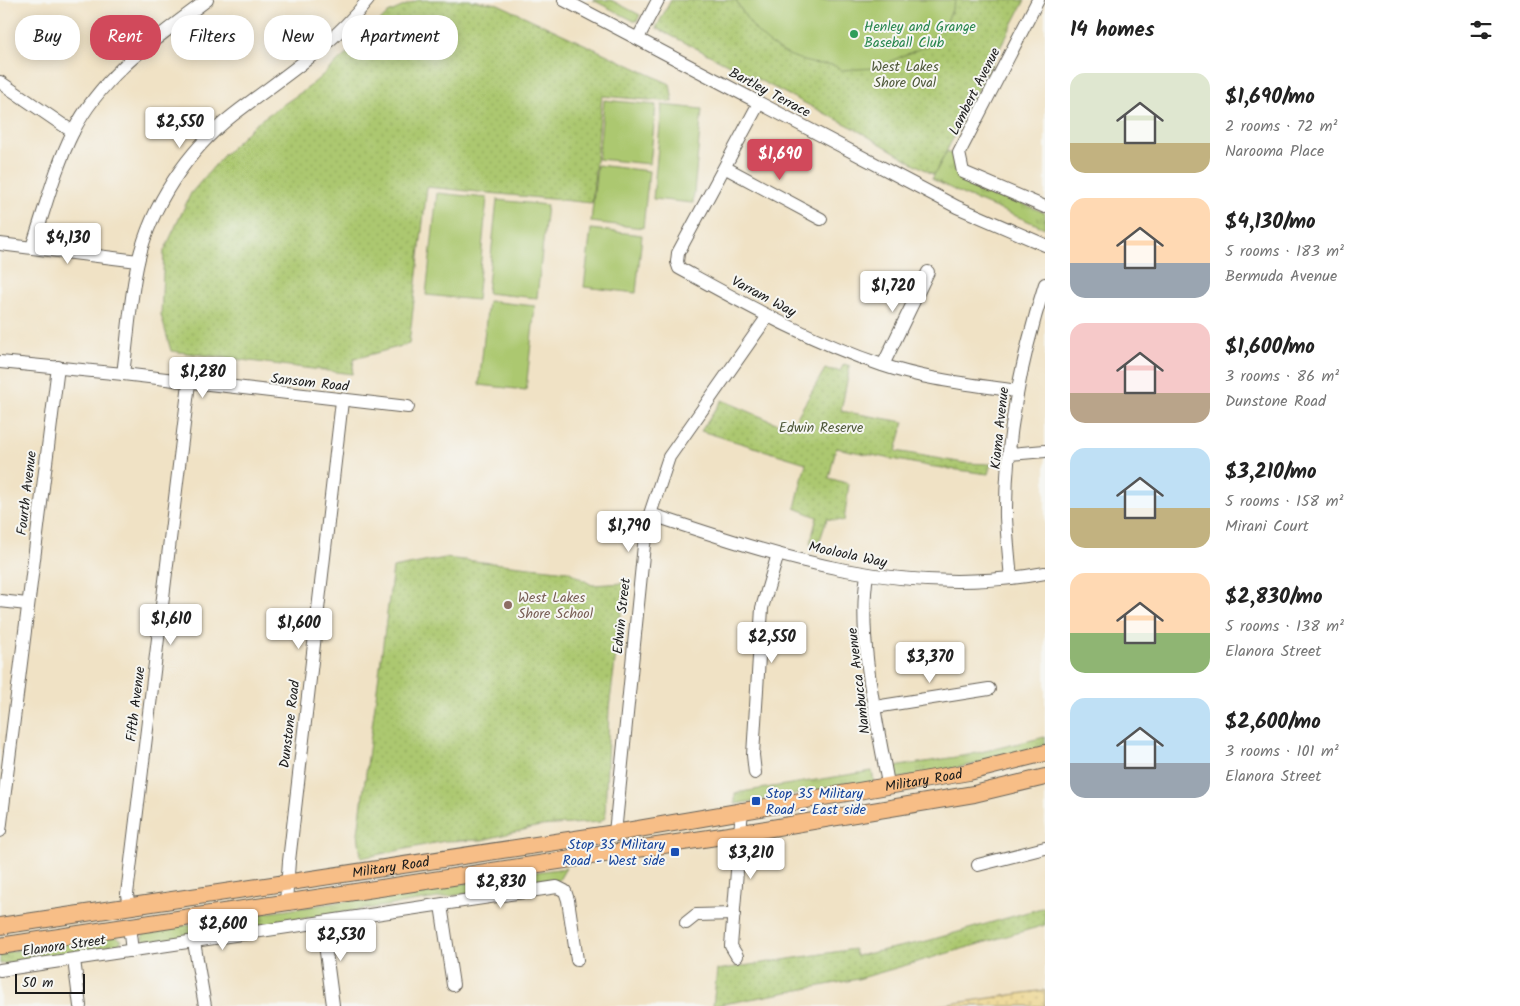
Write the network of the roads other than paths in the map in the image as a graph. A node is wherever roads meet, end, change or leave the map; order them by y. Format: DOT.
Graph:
graph roads {
  1 [pos="207,0"];
  2 [pos="368,0"];
  3 [pos="564,0"];
  4 [pos="658,0"];
  5 [pos="1038,0"];
  6 [pos="638,38"];
  7 [pos="0,82"];
  8 [pos="759,103"];
  9 [pos="73,132"];
  10 [pos="726,168"];
  11 [pos="1045,207"];
  12 [pos="821,219"];
  13 [pos="0,244"];
  14 [pos="1045,245"];
  15 [pos="32,247"];
  16 [pos="138,261"];
  17 [pos="928,272"];
  18 [pos="1045,284"];
  19 [pos="768,316"];
  20 [pos="0,362"];
  21 [pos="883,365"];
  22 [pos="58,367"];
  23 [pos="123,374"];
  24 [pos="189,383"];
  25 [pos="1017,392"];
  26 [pos="342,400"];
  27 [pos="408,407"];
  28 [pos="1045,451"];
  29 [pos="1010,454"];
  30 [pos="650,514"];
  31 [pos="778,554"];
  32 [pos="1045,573"];
  33 [pos="867,575"];
  34 [pos="1011,578"];
  35 [pos="0,601"];
  36 [pos="27,604"];
  37 [pos="989,689"];
  38 [pos="875,707"];
  39 [pos="1045,753"];
  40 [pos="755,773"];
  41 [pos="1045,777"];
  42 [pos="888,784"];
  43 [pos="742,809"];
  44 [pos="0,830"];
  45 [pos="615,833"];
  46 [pos="742,833"];
  47 [pos="1045,848"];
  48 [pos="978,865"];
  49 [pos="501,870"];
  50 [pos="287,883"];
  51 [pos="506,894"];
  52 [pos="286,902"];
  53 [pos="441,905"];
  54 [pos="129,908"];
  55 [pos="734,914"];
  56 [pos="322,922"];
  57 [pos="686,923"];
  58 [pos="0,926"];
  59 [pos="129,926"];
  60 [pos="194,942"];
  61 [pos="0,946"];
  62 [pos="132,950"];
  63 [pos="737,956"];
  64 [pos="74,960"];
  65 [pos="577,960"];
  66 [pos="0,970"];
  67 [pos="453,985"];
  68 [pos="333,1005"];
  69 [pos="80,1006"];
  70 [pos="205,1006"];
  1 -- 9 [label="street"];
  2 -- 16 [label="street"];
  3 -- 6 [label="street, Bartley Terrace"];
  4 -- 6 [label="street"];
  5 -- 11 [label="street, Lambert Avenue"];
  6 -- 8 [label="street, Bartley Terrace"];
  7 -- 9 [label="street"];
  8 -- 10 [label="street, Varram Way"];
  8 -- 14 [label="street, Bartley Terrace"];
  9 -- 15 [label="street"];
  10 -- 12 [label="street"];
  10 -- 19 [label="street, Varram Way"];
  13 -- 15 [label="street"];
  15 -- 16 [label="street"];
  16 -- 23 [label="street"];
  17 -- 21 [label="street"];
  18 -- 25 [label="street, Kiama Avenue"];
  19 -- 21 [label="street, Varram Way"];
  19 -- 30 [label="street, Edwin Street"];
  20 -- 22 [label="street, Sansom Road"];
  21 -- 25 [label="street, Varram Way"];
  22 -- 23 [label="street, Sansom Road"];
  22 -- 36 [label="street, Fourth Avenue"];
  23 -- 24 [label="street, Sansom Road"];
  24 -- 26 [label="street, Sansom Road"];
  24 -- 54 [label="street, Fifth Avenue"];
  25 -- 29 [label="street, Kiama Avenue"];
  26 -- 27 [label="street, Sansom Road"];
  26 -- 50 [label="street, Dunstone Road"];
  28 -- 29 [label="street"];
  29 -- 34 [label="street, Kiama Avenue"];
  30 -- 31 [label="street, Mooloola Way"];
  30 -- 45 [label="street, Edwin Street"];
  31 -- 33 [label="street, Mooloola Way"];
  31 -- 40 [label="street"];
  32 -- 34 [label="street, Mooloola Way"];
  33 -- 34 [label="street, Mooloola Way"];
  33 -- 38 [label="street, Nambucca Avenue"];
  35 -- 36 [label="street"];
  36 -- 44 [label="street, Fourth Avenue"];
  37 -- 38 [label="street"];
  38 -- 42 [label="street, Nambucca Avenue"];
  39 -- 42 [label="main road, Military Road"];
  41 -- 46 [label="main road, Military Road"];
  42 -- 43 [label="main road, Military Road"];
  43 -- 45 [label="main road, Military Road"];
  43 -- 46 [label="street"];
  45 -- 50 [label="main road, Military Road"];
  46 -- 49 [label="main road, Military Road"];
  46 -- 55 [label="street"];
  47 -- 48 [label="street"];
  49 -- 51 [label="street"];
  49 -- 52 [label="main road, Military Road"];
  50 -- 52 [label="street, Dunstone Road"];
  50 -- 54 [label="main road, Military Road"];
  51 -- 53 [label="street, Elanora Street"];
  51 -- 65 [label="street, Elanora Street"];
  52 -- 59 [label="main road, Military Road"];
  53 -- 56 [label="street, Elanora Street"];
  53 -- 67 [label="street"];
  54 -- 58 [label="main road, Military Road"];
  55 -- 57 [label="street"];
  55 -- 63 [label="street"];
  56 -- 60 [label="street, Elanora Street"];
  56 -- 68 [label="street"];
  59 -- 61 [label="main road, Military Road"];
  59 -- 62 [label="street"];
  60 -- 62 [label="street, Elanora Street"];
  60 -- 70 [label="street"];
  62 -- 64 [label="street, Elanora Street"];
  64 -- 66 [label="street, Elanora Street"];
  64 -- 69 [label="street"];
}
